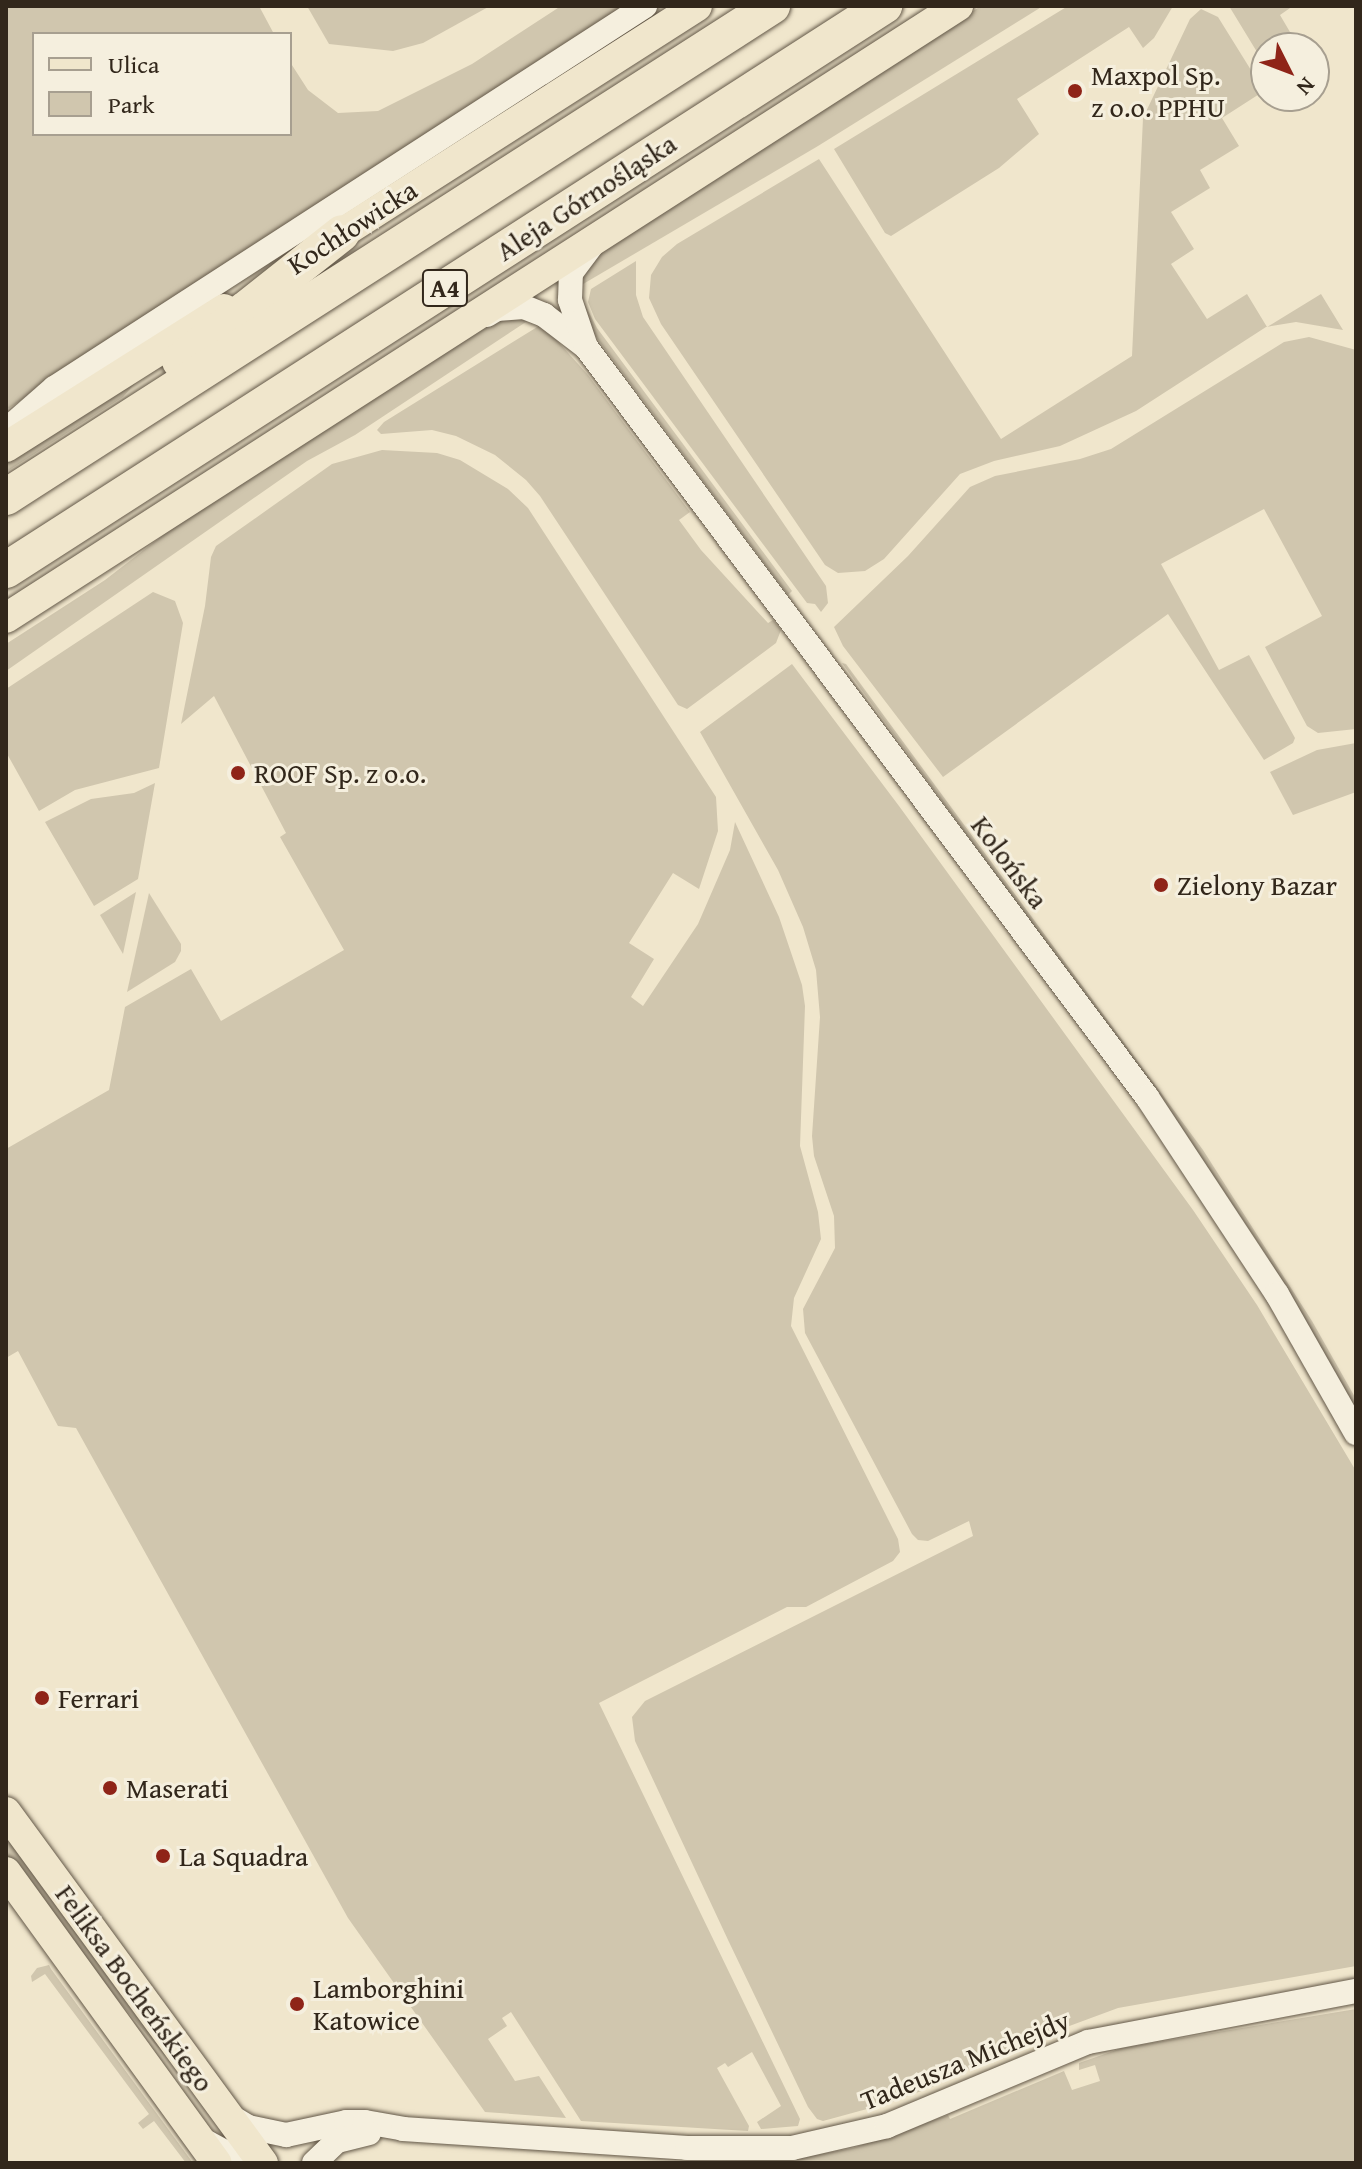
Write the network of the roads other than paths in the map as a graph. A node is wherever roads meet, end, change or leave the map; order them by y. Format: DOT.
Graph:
graph roads {
  1 [pos="645,6"];
  2 [pos="697,6"];
  3 [pos="772,6"];
  4 [pos="884,6"];
  5 [pos="958,6"];
  6 [pos="342,233"];
  7 [pos="597,238"];
  8 [pos="438,340"];
  9 [pos="586,347"];
  10 [pos="6,430"];
  11 [pos="6,447"];
  12 [pos="71,455"];
  13 [pos="6,497"];
  14 [pos="6,570"];
  15 [pos="6,618"];
  16 [pos="1356,1433"];
  17 [pos="6,1812"];
  18 [pos="6,1872"];
  19 [pos="1356,1991"];
  20 [pos="229,2115"];
  21 [pos="403,2129"];
  22 [pos="296,2135"];
  23 [pos="209,2151"];
  24 [pos="313,2162"];
  25 [pos="245,2163"];
  26 [pos="263,2163"];
  27 [pos="273,2163"];
  1 -- 10 [label="street"];
  2 -- 6 [label="main road, Kochłowicka"];
  3 -- 12 [label="highway, A4"];
  4 -- 14 [label="highway, Aleja Górnośląska / A4"];
  5 -- 7 [label="main road"];
  6 -- 11 [label="main road, Kochłowicka"];
  6 -- 12 [label="highway"];
  7 -- 8 [label="main road"];
  7 -- 9 [label="street"];
  8 -- 9 [label="street"];
  8 -- 15 [label="main road"];
  9 -- 16 [label="street, Kolońska"];
  12 -- 13 [label="highway, A4"];
  17 -- 20 [label="main road, Feliksa Bocheńskiego"];
  18 -- 23 [label="main road, Feliksa Bocheńskiego"];
  19 -- 21 [label="street, Tadeusza Michejdy"];
  20 -- 22 [label="street, Tadeusza Michejdy"];
  20 -- 26 [label="main road, Feliksa Bocheńskiego"];
  21 -- 22 [label="street, Tadeusza Michejdy"];
  21 -- 24 [label="street, Tadeusza Michejdy"];
  22 -- 27 [label="street"];
  23 -- 25 [label="street"];
}
